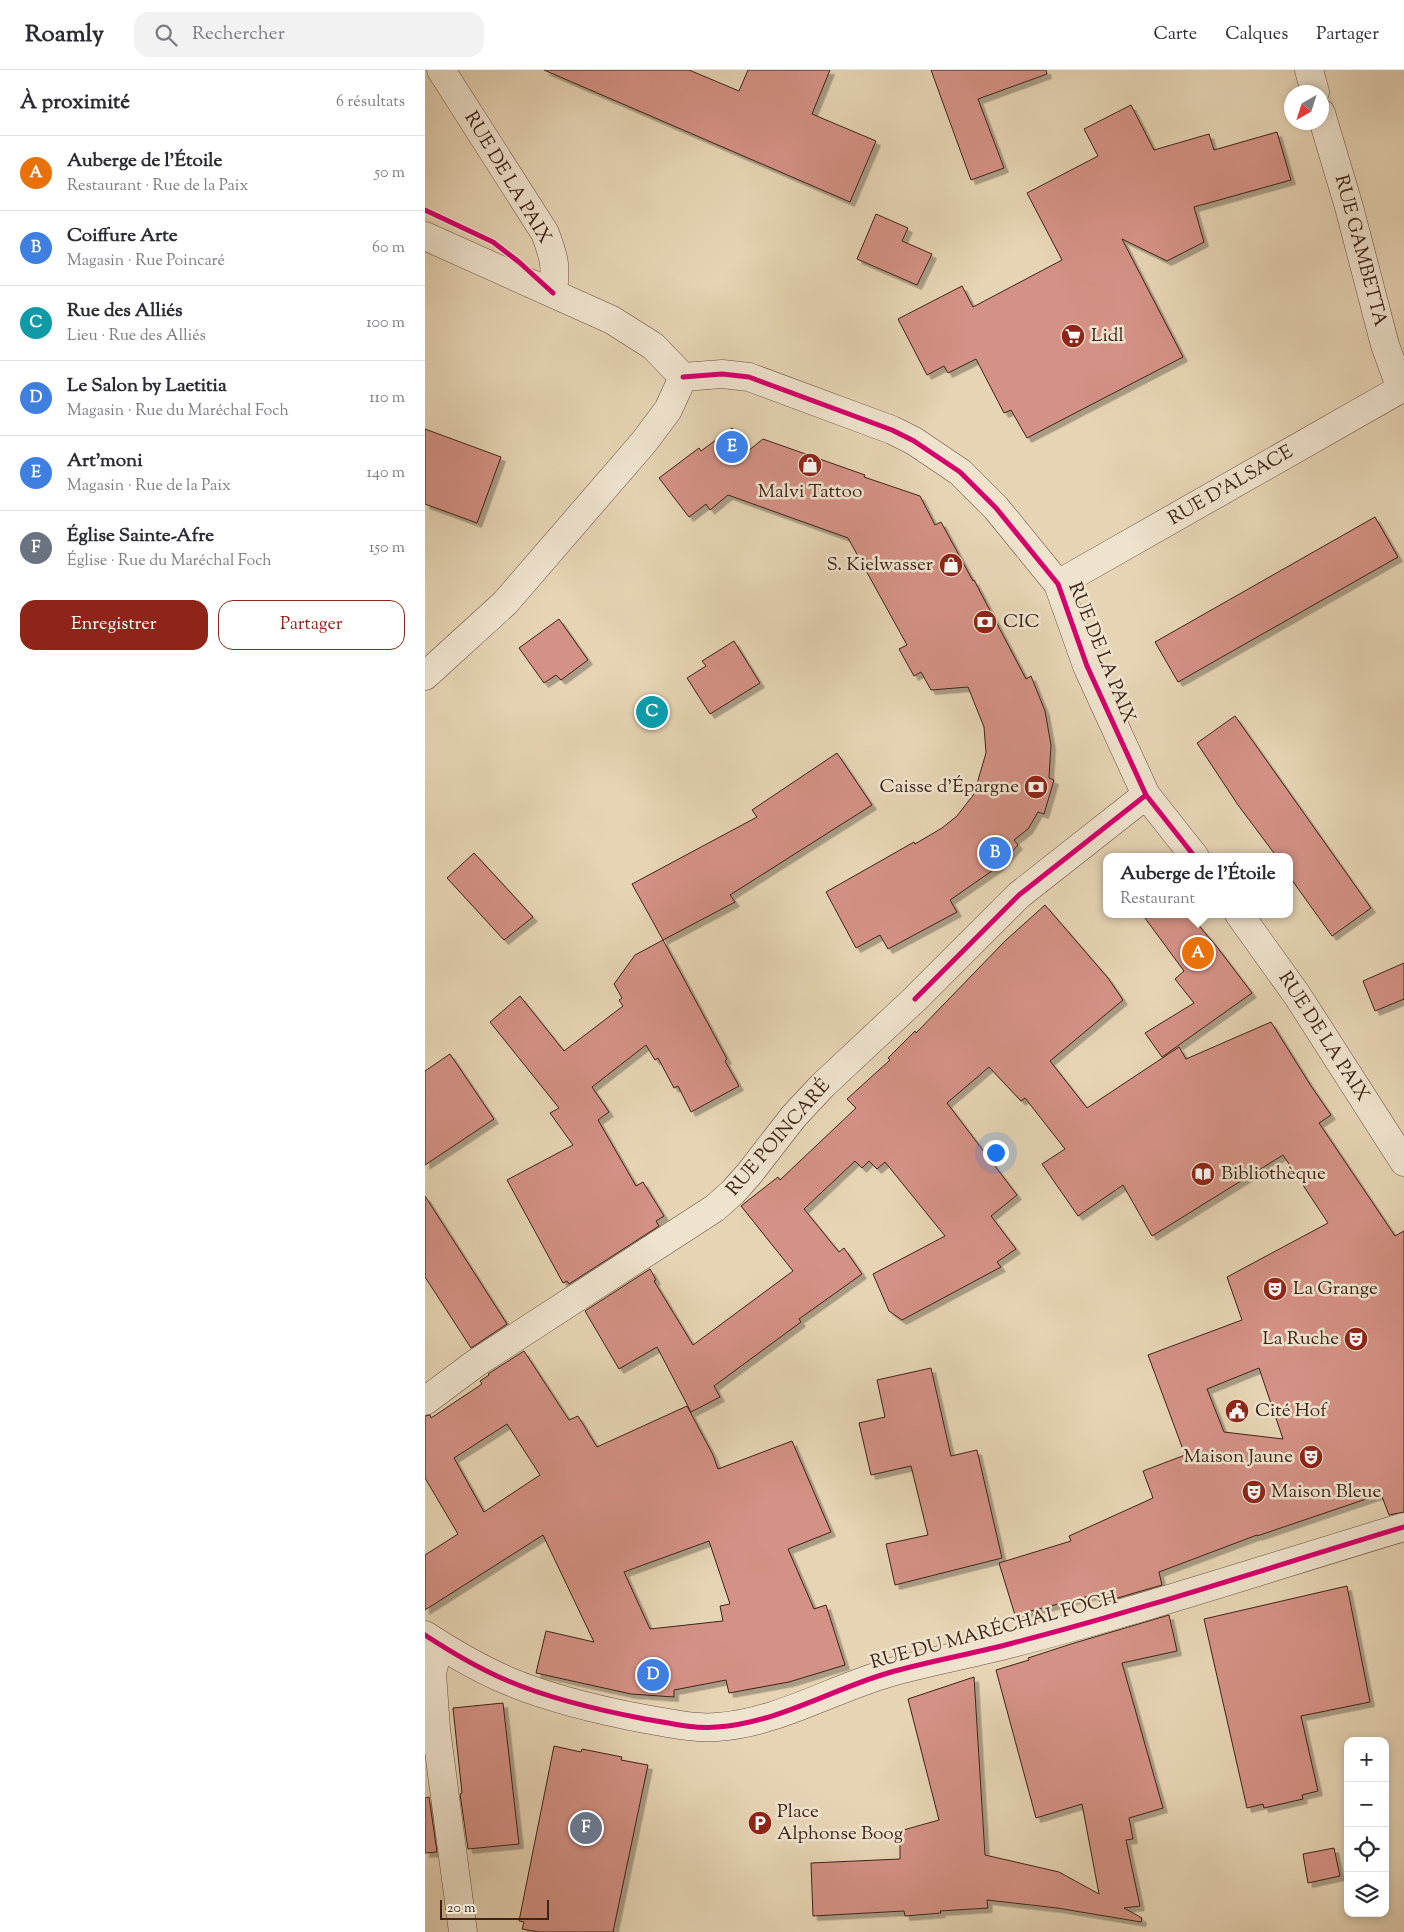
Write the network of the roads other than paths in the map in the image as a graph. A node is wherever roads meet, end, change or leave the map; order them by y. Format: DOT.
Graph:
graph roads {
  1 [pos="1309,70"];
  2 [pos="447,72"];
  3 [pos="1313,85"];
  4 [pos="1326,130"];
  5 [pos="425,236"];
  6 [pos="553,293"];
  7 [pos="683,377"];
  8 [pos="1402,388"];
  9 [pos="1058,584"];
  10 [pos="425,676"];
  11 [pos="1146,795"];
  12 [pos="1192,853"];
  13 [pos="1242,918"];
  14 [pos="1404,1162"];
  15 [pos="425,1401"];
  16 [pos="1404,1527"];
  17 [pos="432,1640"];
  18 [pos="463,1932"];
  1 -- 3 [label="street"];
  2 -- 6 [label="street, RUE DE LA PAIX"];
  4 -- 8 [label="street, RUE GAMBETTA"];
  5 -- 6 [label="street"];
  6 -- 7 [label="street"];
  7 -- 9 [label="street, RUE DE LA PAIX"];
  7 -- 10 [label="street"];
  8 -- 9 [label="street, RUE D'ALSACE"];
  9 -- 11 [label="street, RUE DE LA PAIX"];
  11 -- 12 [label="street, RUE DE LA PAIX"];
  11 -- 15 [label="street, RUE POINCARÉ"];
  13 -- 14 [label="street, RUE DE LA PAIX"];
  16 -- 17 [label="street, RUE DU MARÉCHAL FOCH"];
  17 -- 18 [label="street"];
}
